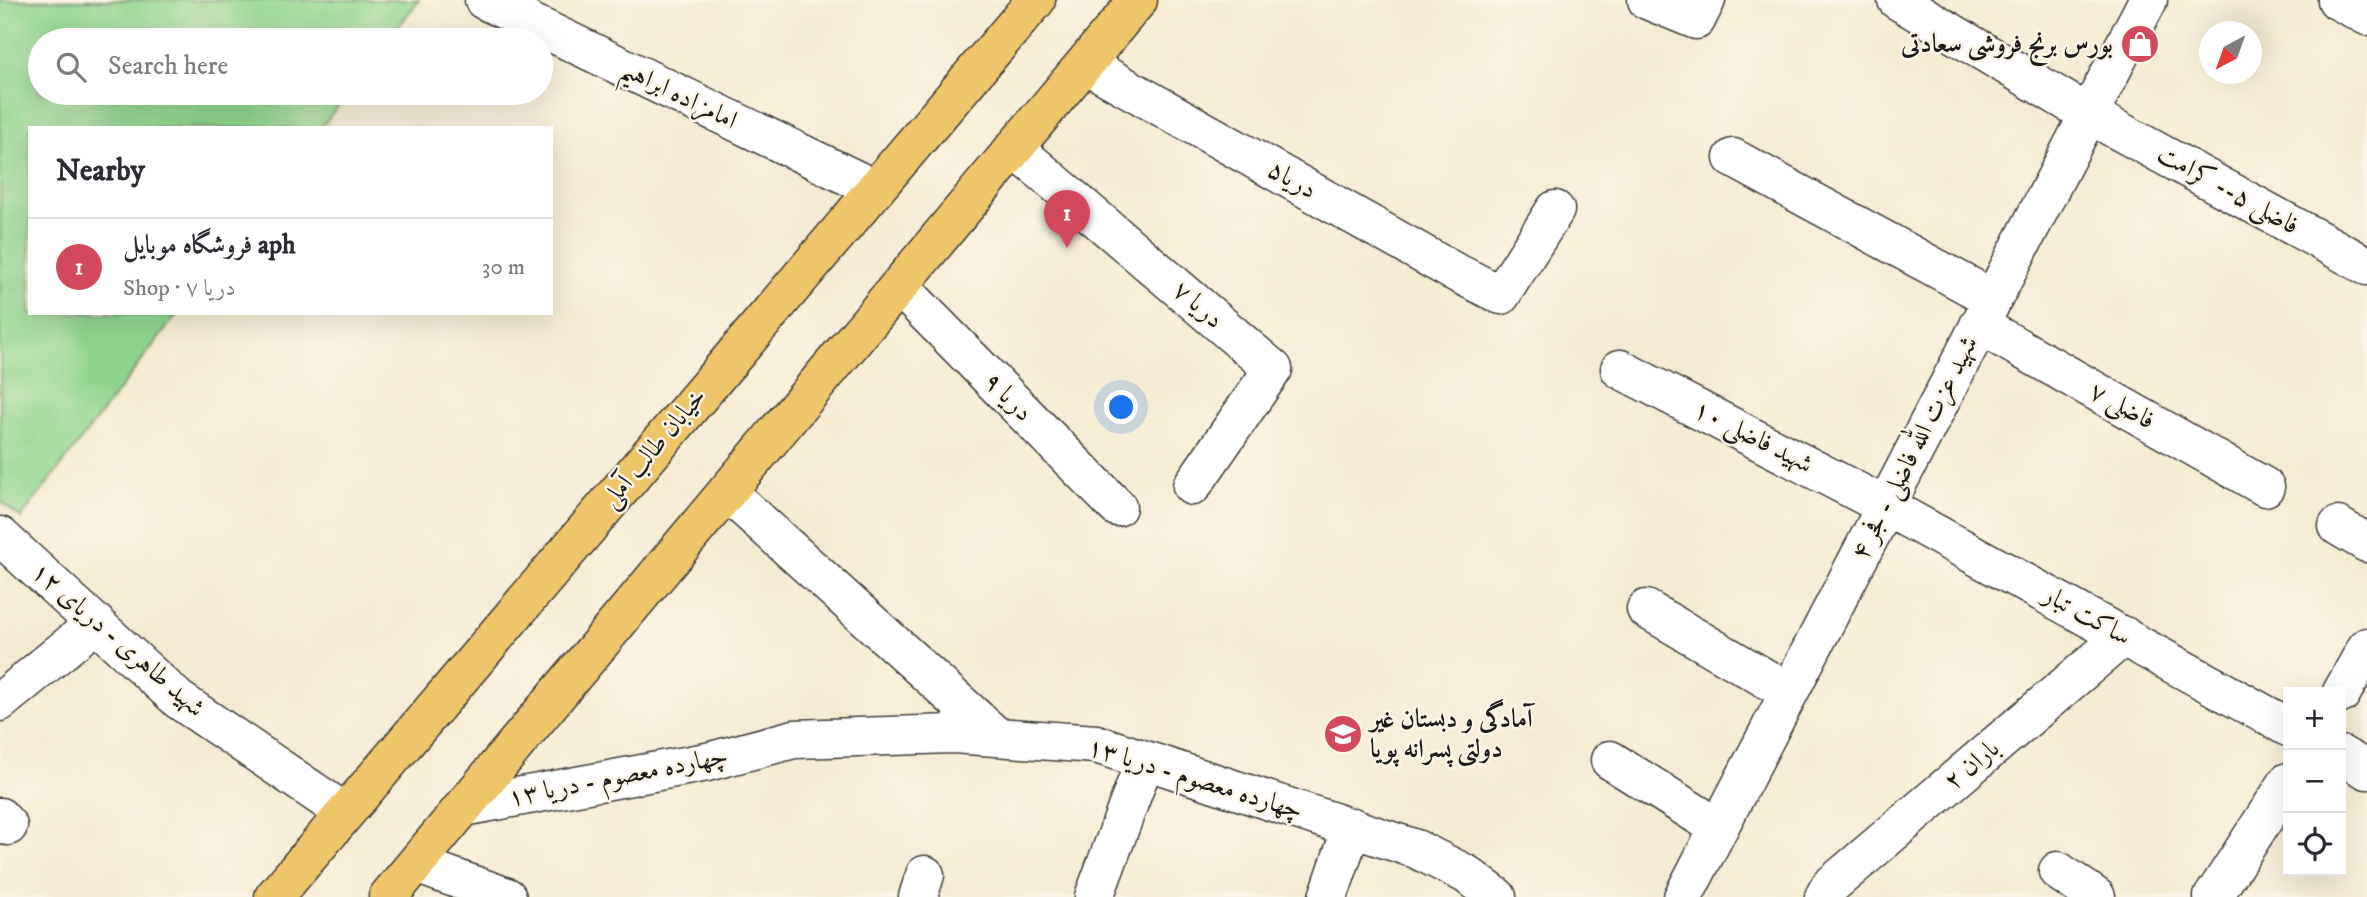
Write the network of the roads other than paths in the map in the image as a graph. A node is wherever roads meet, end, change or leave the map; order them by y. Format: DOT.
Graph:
graph roads {
  1 [pos="484,0"];
  2 [pos="1036,0"];
  3 [pos="1138,0"];
  4 [pos="1647,0"];
  5 [pos="1898,0"];
  6 [pos="2148,0"];
  7 [pos="2337,0"];
  8 [pos="1701,10"];
  9 [pos="548,14"];
  10 [pos="2367,16"];
  11 [pos="1085,64"];
  12 [pos="2088,114"];
  13 [pos="1014,148"];
  14 [pos="1733,158"];
  15 [pos="875,189"];
  16 [pos="1555,210"];
  17 [pos="2367,266"];
  18 [pos="899,286"];
  19 [pos="1986,312"];
  20 [pos="1620,369"];
  21 [pos="1192,486"];
  22 [pos="2265,487"];
  23 [pos="727,492"];
  24 [pos="1885,506"];
  25 [pos="1116,507"];
  26 [pos="0,536"];
  27 [pos="1646,609"];
  28 [pos="96,623"];
  29 [pos="2124,636"];
  30 [pos="2367,648"];
  31 [pos="2345,687"];
  32 [pos="1788,692"];
  33 [pos="0,702"];
  34 [pos="2283,724"];
  35 [pos="997,737"];
  36 [pos="2346,758"];
  37 [pos="1144,760"];
  38 [pos="1610,760"];
  39 [pos="2367,770"];
  40 [pos="2283,790"];
  41 [pos="463,807"];
  42 [pos="344,812"];
  43 [pos="1352,827"];
  44 [pos="1719,828"];
  45 [pos="416,864"];
  46 [pos="2058,871"];
  47 [pos="1833,893"];
  48 [pos="274,897"];
  49 [pos="388,897"];
  50 [pos="507,897"];
  51 [pos="1094,897"];
  52 [pos="1328,897"];
  53 [pos="1497,897"];
  54 [pos="1683,897"];
  55 [pos="2096,897"];
  56 [pos="2213,897"];
  1 -- 9 [label="street, امامزاده ابراهیم"];
  2 -- 15 [label="main road, خیابان طالب آملی"];
  3 -- 11 [label="main road"];
  4 -- 8 [label="street"];
  5 -- 12 [label="street, فاضلی ۵-- کرامت"];
  6 -- 12 [label="street, شهید عزت الله فاضلی - فجر ۴"];
  7 -- 10 [label="street"];
  9 -- 15 [label="street, امامزاده ابراهیم"];
  11 -- 13 [label="main road"];
  11 -- 16 [label="street, دریا۵"];
  12 -- 17 [label="street, فاضلی ۵-- کرامت"];
  12 -- 19 [label="street, شهید عزت الله فاضلی - فجر ۴"];
  13 -- 18 [label="main road"];
  13 -- 21 [label="street, دریا ۷"];
  14 -- 19 [label="street, فاضلی ۷"];
  15 -- 42 [label="main road, خیابان طالب آملی"];
  18 -- 23 [label="main road"];
  18 -- 25 [label="street, دریا ۹"];
  19 -- 22 [label="street, فاضلی ۷"];
  19 -- 24 [label="street, شهید عزت الله فاضلی - فجر ۴"];
  20 -- 24 [label="street, شهید فاضلی ۱۰"];
  23 -- 35 [label="street"];
  23 -- 41 [label="main road"];
  24 -- 29 [label="street, ساکت تبار"];
  24 -- 32 [label="street, شهید عزت الله فاضلی - فجر ۴"];
  26 -- 28 [label="street, شهید طاهری - دریای ۱۲"];
  27 -- 32 [label="street"];
  28 -- 33 [label="street"];
  28 -- 42 [label="street, شهید طاهری - دریای ۱۲"];
  29 -- 34 [label="street, ساکت تبار"];
  29 -- 47 [label="street, باران ۲"];
  30 -- 31 [label="street"];
  32 -- 44 [label="street, شهید عزت الله فاضلی - فجر ۴"];
  35 -- 37 [label="street, چهارده معصوم - دریا ۱۳"];
  35 -- 41 [label="street, چهارده معصوم - دریا ۱۳"];
  36 -- 39 [label="street"];
  37 -- 43 [label="street, چهارده معصوم - دریا ۱۳"];
  37 -- 51 [label="street"];
  38 -- 44 [label="street"];
  40 -- 56 [label="street"];
  41 -- 45 [label="main road"];
  42 -- 48 [label="main road, خیابان طالب آملی"];
  43 -- 52 [label="street"];
  43 -- 53 [label="street, چهارده معصوم - دریا ۱۳"];
  44 -- 54 [label="street, شهید عزت الله فاضلی - فجر ۴"];
  45 -- 49 [label="main road"];
  45 -- 50 [label="street"];
  46 -- 55 [label="street"];
}
